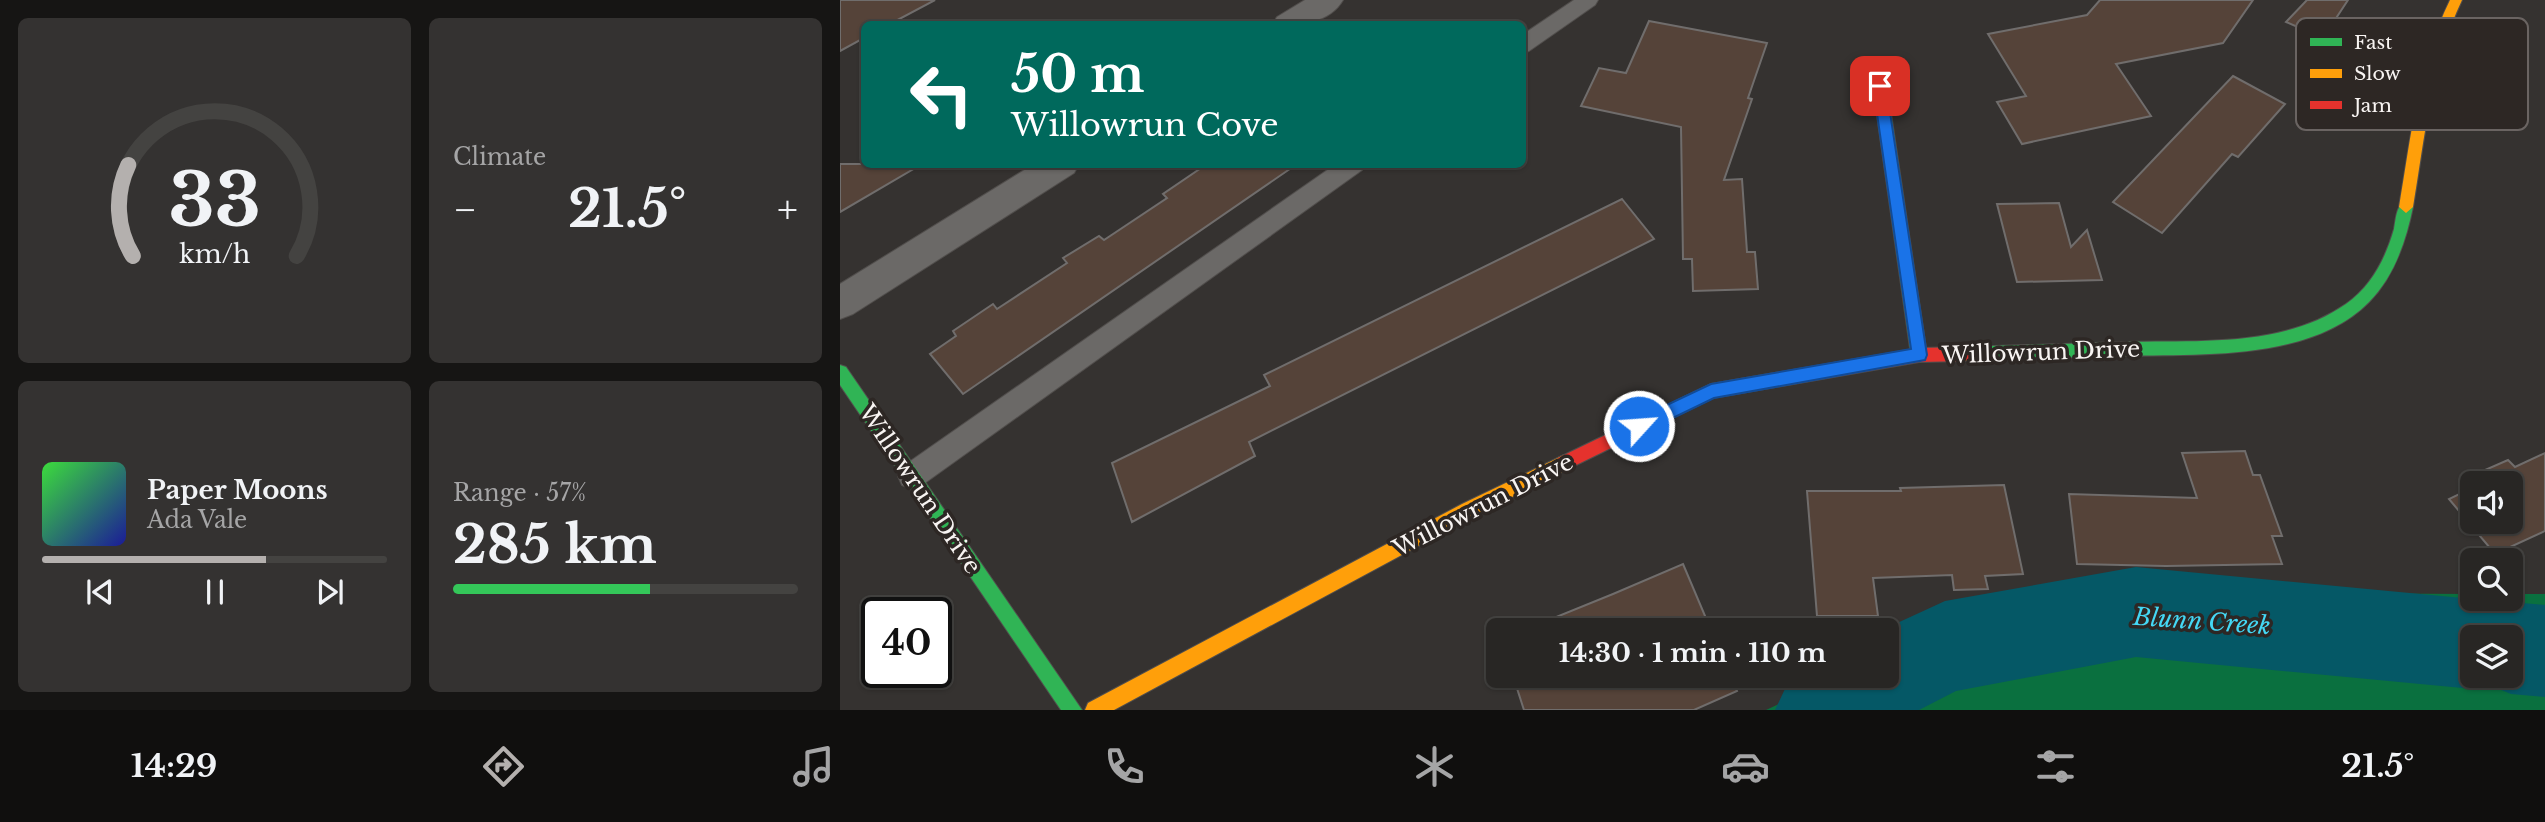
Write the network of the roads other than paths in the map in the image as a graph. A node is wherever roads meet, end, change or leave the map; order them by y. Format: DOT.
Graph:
graph roads {
  1 [pos="1328,0"];
  2 [pos="1588,0"];
  3 [pos="2456,0"];
  4 [pos="2446,18"];
  5 [pos="1293,21"];
  6 [pos="1526,43"];
  7 [pos="1880,86"];
  8 [pos="2421,130"];
  9 [pos="1056,168"];
  10 [pos="1348,168"];
  11 [pos="840,303"];
  12 [pos="1919,355"];
  13 [pos="840,372"];
  14 [pos="912,476"];
  15 [pos="1072,710"];
  16 [pos="1095,710"];
  1 -- 5 [label="street"];
  2 -- 6 [label="lane"];
  3 -- 4 [label="street, Willowrun Drive"];
  7 -- 12 [label="street"];
  8 -- 12 [label="street, Willowrun Drive"];
  9 -- 11 [label="street"];
  10 -- 14 [label="lane"];
  12 -- 16 [label="street, Willowrun Drive"];
  13 -- 14 [label="street, Willowrun Drive"];
  14 -- 15 [label="street, Willowrun Drive"];
}
